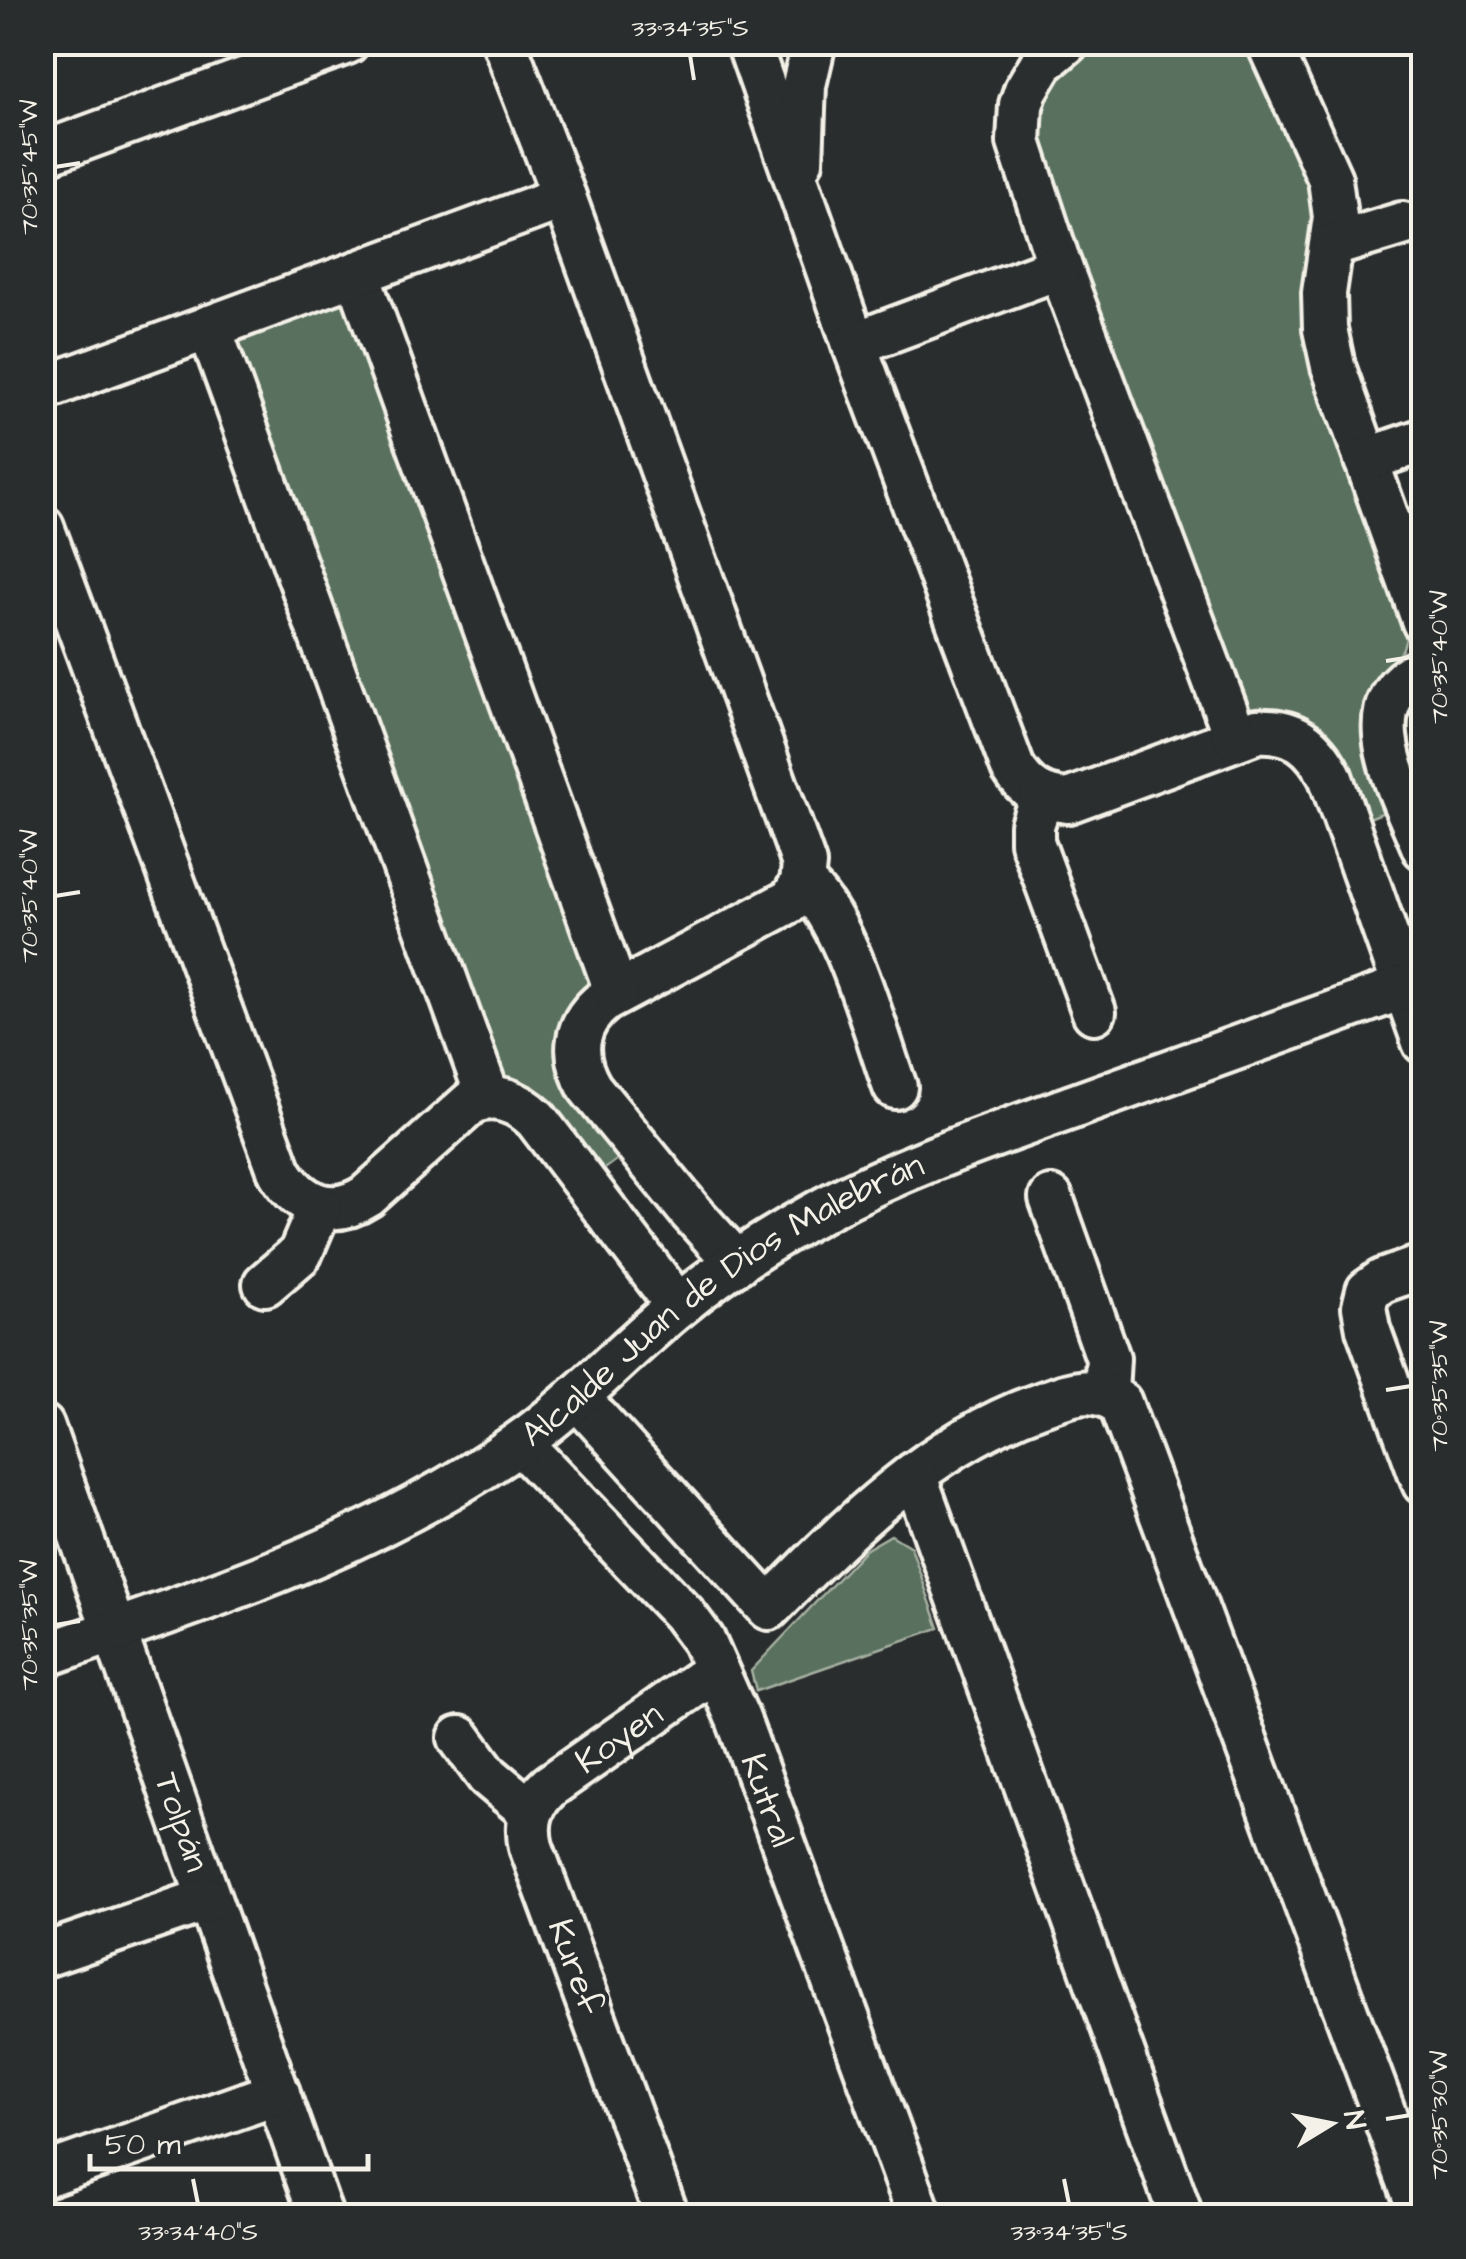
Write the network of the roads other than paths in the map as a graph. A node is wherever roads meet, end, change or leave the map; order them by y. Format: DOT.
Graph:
graph roads {
  1 [pos="346,42"];
  2 [pos="504,42"];
  3 [pos="748,42"];
  4 [pos="814,42"];
  5 [pos="1067,42"];
  6 [pos="1268,42"];
  7 [pos="42,154"];
  8 [pos="564,197"];
  9 [pos="806,201"];
  10 [pos="1402,224"];
  11 [pos="1333,246"];
  12 [pos="1060,267"];
  13 [pos="358,272"];
  14 [pos="209,327"];
  15 [pos="854,344"];
  16 [pos="42,389"];
  17 [pos="1424,440"];
  18 [pos="1366,460"];
  19 [pos="42,527"];
  20 [pos="1424,622"];
  21 [pos="1424,669"];
  22 [pos="1236,738"];
  23 [pos="1042,796"];
  24 [pos="1424,848"];
  25 [pos="802,883"];
  26 [pos="1414,984"];
  27 [pos="617,993"];
  28 [pos="1094,1012"];
  29 [pos="1424,1042"];
  30 [pos="895,1087"];
  31 [pos="488,1097"];
  32 [pos="1050,1198"];
  33 [pos="320,1207"];
  34 [pos="737,1263"];
  35 [pos="1424,1266"];
  36 [pos="265,1284"];
  37 [pos="678,1306"];
  38 [pos="1106,1393"];
  39 [pos="577,1398"];
  40 [pos="1413,1424"];
  41 [pos="42,1426"];
  42 [pos="520,1443"];
  43 [pos="914,1474"];
  44 [pos="1424,1483"];
  45 [pos="114,1631"];
  46 [pos="42,1656"];
  47 [pos="716,1670"];
  48 [pos="460,1738"];
  49 [pos="530,1812"];
  50 [pos="208,1899"];
  51 [pos="42,1956"];
  52 [pos="278,2093"];
  53 [pos="42,2176"];
  54 [pos="322,2216"];
  55 [pos="666,2216"];
  56 [pos="920,2216"];
  57 [pos="1182,2216"];
  58 [pos="1422,2216"];
  1 -- 7 [label="street"];
  2 -- 8 [label="street"];
  3 -- 9 [label="street"];
  4 -- 9 [label="street"];
  5 -- 12 [label="street"];
  6 -- 11 [label="street"];
  8 -- 13 [label="street"];
  8 -- 25 [label="street"];
  9 -- 15 [label="street"];
  10 -- 11 [label="street"];
  11 -- 18 [label="street"];
  12 -- 15 [label="street"];
  12 -- 22 [label="street"];
  13 -- 14 [label="street"];
  13 -- 27 [label="street"];
  14 -- 16 [label="street"];
  14 -- 31 [label="street"];
  15 -- 23 [label="street"];
  17 -- 18 [label="street"];
  18 -- 20 [label="street"];
  19 -- 33 [label="street"];
  21 -- 24 [label="street"];
  22 -- 23 [label="street"];
  22 -- 26 [label="street"];
  23 -- 28 [label="street"];
  25 -- 27 [label="street"];
  25 -- 30 [label="street"];
  26 -- 29 [label="street"];
  26 -- 34 [label="street, Alcalde Juan de Dios Malebrán"];
  27 -- 34 [label="street"];
  31 -- 33 [label="street"];
  31 -- 37 [label="street"];
  32 -- 38 [label="street"];
  33 -- 36 [label="street"];
  34 -- 37 [label="street, Alcalde Juan de Dios Malebrán"];
  35 -- 40 [label="street"];
  37 -- 39 [label="street, Alcalde Juan de Dios Malebrán"];
  38 -- 43 [label="street"];
  38 -- 58 [label="street"];
  39 -- 42 [label="street, Alcalde Juan de Dios Malebrán"];
  39 -- 43 [label="street"];
  40 -- 44 [label="street"];
  41 -- 45 [label="street, Tolpán"];
  42 -- 45 [label="street, Alcalde Juan de Dios Malebrán"];
  42 -- 47 [label="street, Kutral"];
  43 -- 57 [label="street"];
  45 -- 46 [label="street, Alcalde Juan de Dios Malebrán"];
  45 -- 50 [label="street, Tolpán"];
  47 -- 49 [label="street, Koyen"];
  47 -- 56 [label="street, Kutral"];
  48 -- 49 [label="street"];
  49 -- 55 [label="street, Kuref"];
  50 -- 51 [label="street"];
  50 -- 52 [label="street, Tolpán"];
  52 -- 53 [label="street"];
  52 -- 54 [label="street, Tolpán"];
}
